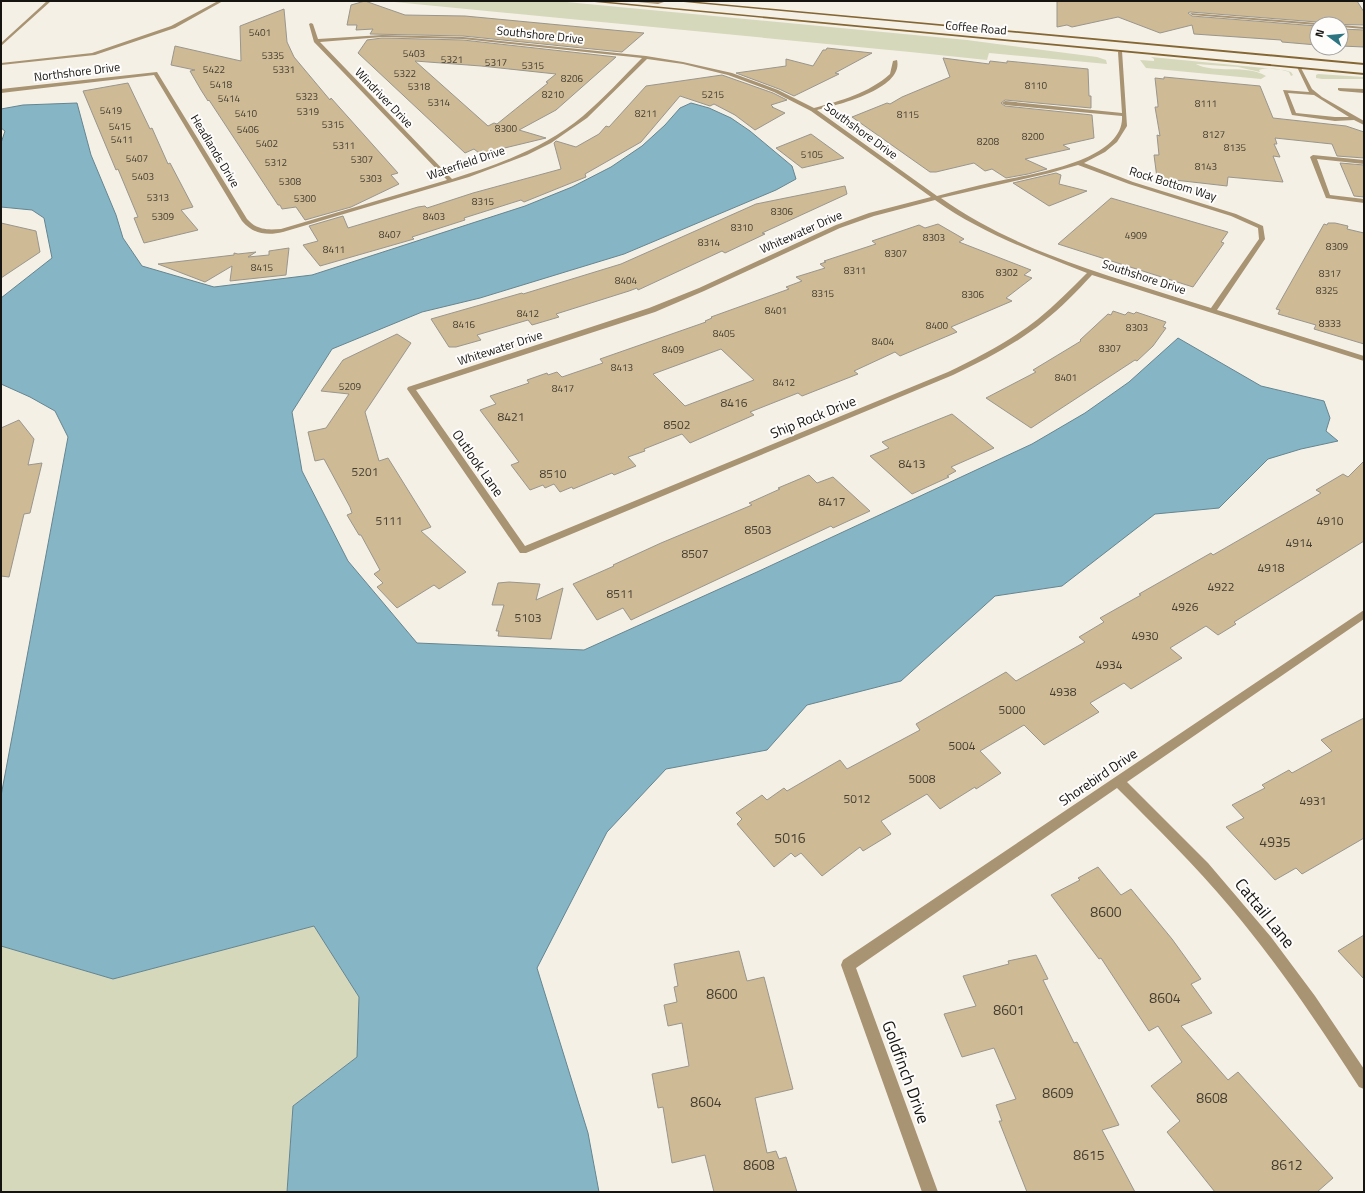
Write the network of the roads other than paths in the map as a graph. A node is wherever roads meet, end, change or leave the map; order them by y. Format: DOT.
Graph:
graph roads {
  1 [pos="49,1"];
  2 [pos="221,1"];
  3 [pos="586,1"];
  4 [pos="629,1"];
  5 [pos="665,1"];
  6 [pos="675,1"];
  7 [pos="1192,14"];
  8 [pos="1309,23"];
  9 [pos="310,24"];
  10 [pos="1349,27"];
  11 [pos="1364,28"];
  12 [pos="316,41"];
  13 [pos="1,46"];
  14 [pos="1120,52"];
  15 [pos="646,57"];
  16 [pos="895,60"];
  17 [pos="1,64"];
  18 [pos="1364,64"];
  19 [pos="1299,68"];
  20 [pos="1364,69"];
  21 [pos="155,73"];
  22 [pos="1364,74"];
  23 [pos="1340,88"];
  24 [pos="1364,91"];
  25 [pos="1,92"];
  26 [pos="1315,94"];
  27 [pos="1005,103"];
  28 [pos="813,110"];
  29 [pos="1124,115"];
  30 [pos="1356,118"];
  31 [pos="1364,123"];
  32 [pos="1364,162"];
  33 [pos="1078,163"];
  34 [pos="450,181"];
  35 [pos="936,198"];
  36 [pos="1364,201"];
  37 [pos="262,232"];
  38 [pos="1091,272"];
  39 [pos="1214,311"];
  40 [pos="1364,359"];
  41 [pos="411,389"];
  42 [pos="523,551"];
  43 [pos="1364,614"];
  44 [pos="1118,781"];
  45 [pos="848,965"];
  46 [pos="1364,1082"];
  47 [pos="930,1192"];
  1 -- 13 [label="street"];
  2 -- 17 [label="street"];
  3 -- 14 [label="main road, Coffee Road"];
  4 -- 5 [label="street"];
  6 -- 18 [label="main road, Coffee Road"];
  7 -- 8 [label="street"];
  9 -- 12 [label="street, Windriver Drive"];
  10 -- 11 [label="street"];
  12 -- 15 [label="street, Southshore Drive"];
  12 -- 34 [label="street, Windriver Drive"];
  14 -- 19 [label="main road, Coffee Road"];
  14 -- 29 [label="street, Whitewater Drive"];
  15 -- 28 [label="street, Southshore Drive"];
  15 -- 34 [label="street, Waterfield Drive"];
  16 -- 28 [label="street"];
  19 -- 20 [label="main road"];
  19 -- 22 [label="main road, Coffee Road"];
  19 -- 26 [label="street"];
  21 -- 25 [label="street, Northshore Drive"];
  21 -- 37 [label="street, Headlands Drive"];
  23 -- 24 [label="street"];
  26 -- 30 [label="street"];
  26 -- 30 [label="street"];
  27 -- 29 [label="street"];
  28 -- 35 [label="street, Southshore Drive"];
  29 -- 33 [label="street, Whitewater Drive"];
  30 -- 31 [label="street"];
  32 -- 36 [label="street"];
  33 -- 35 [label="street, Whitewater Drive"];
  33 -- 39 [label="street, Rock Bottom Way"];
  34 -- 37 [label="street, Waterfield Drive"];
  35 -- 38 [label="street, Southshore Drive"];
  35 -- 41 [label="street, Whitewater Drive"];
  38 -- 39 [label="street, Southshore Drive"];
  38 -- 42 [label="street, Ship Rock Drive"];
  39 -- 40 [label="street, Southshore Drive"];
  41 -- 42 [label="street, Outlook Lane"];
  43 -- 44 [label="street, Shorebird Drive"];
  44 -- 45 [label="street, Shorebird Drive"];
  44 -- 46 [label="street, Cattail Lane"];
  45 -- 47 [label="street, Goldfinch Drive"];
}
